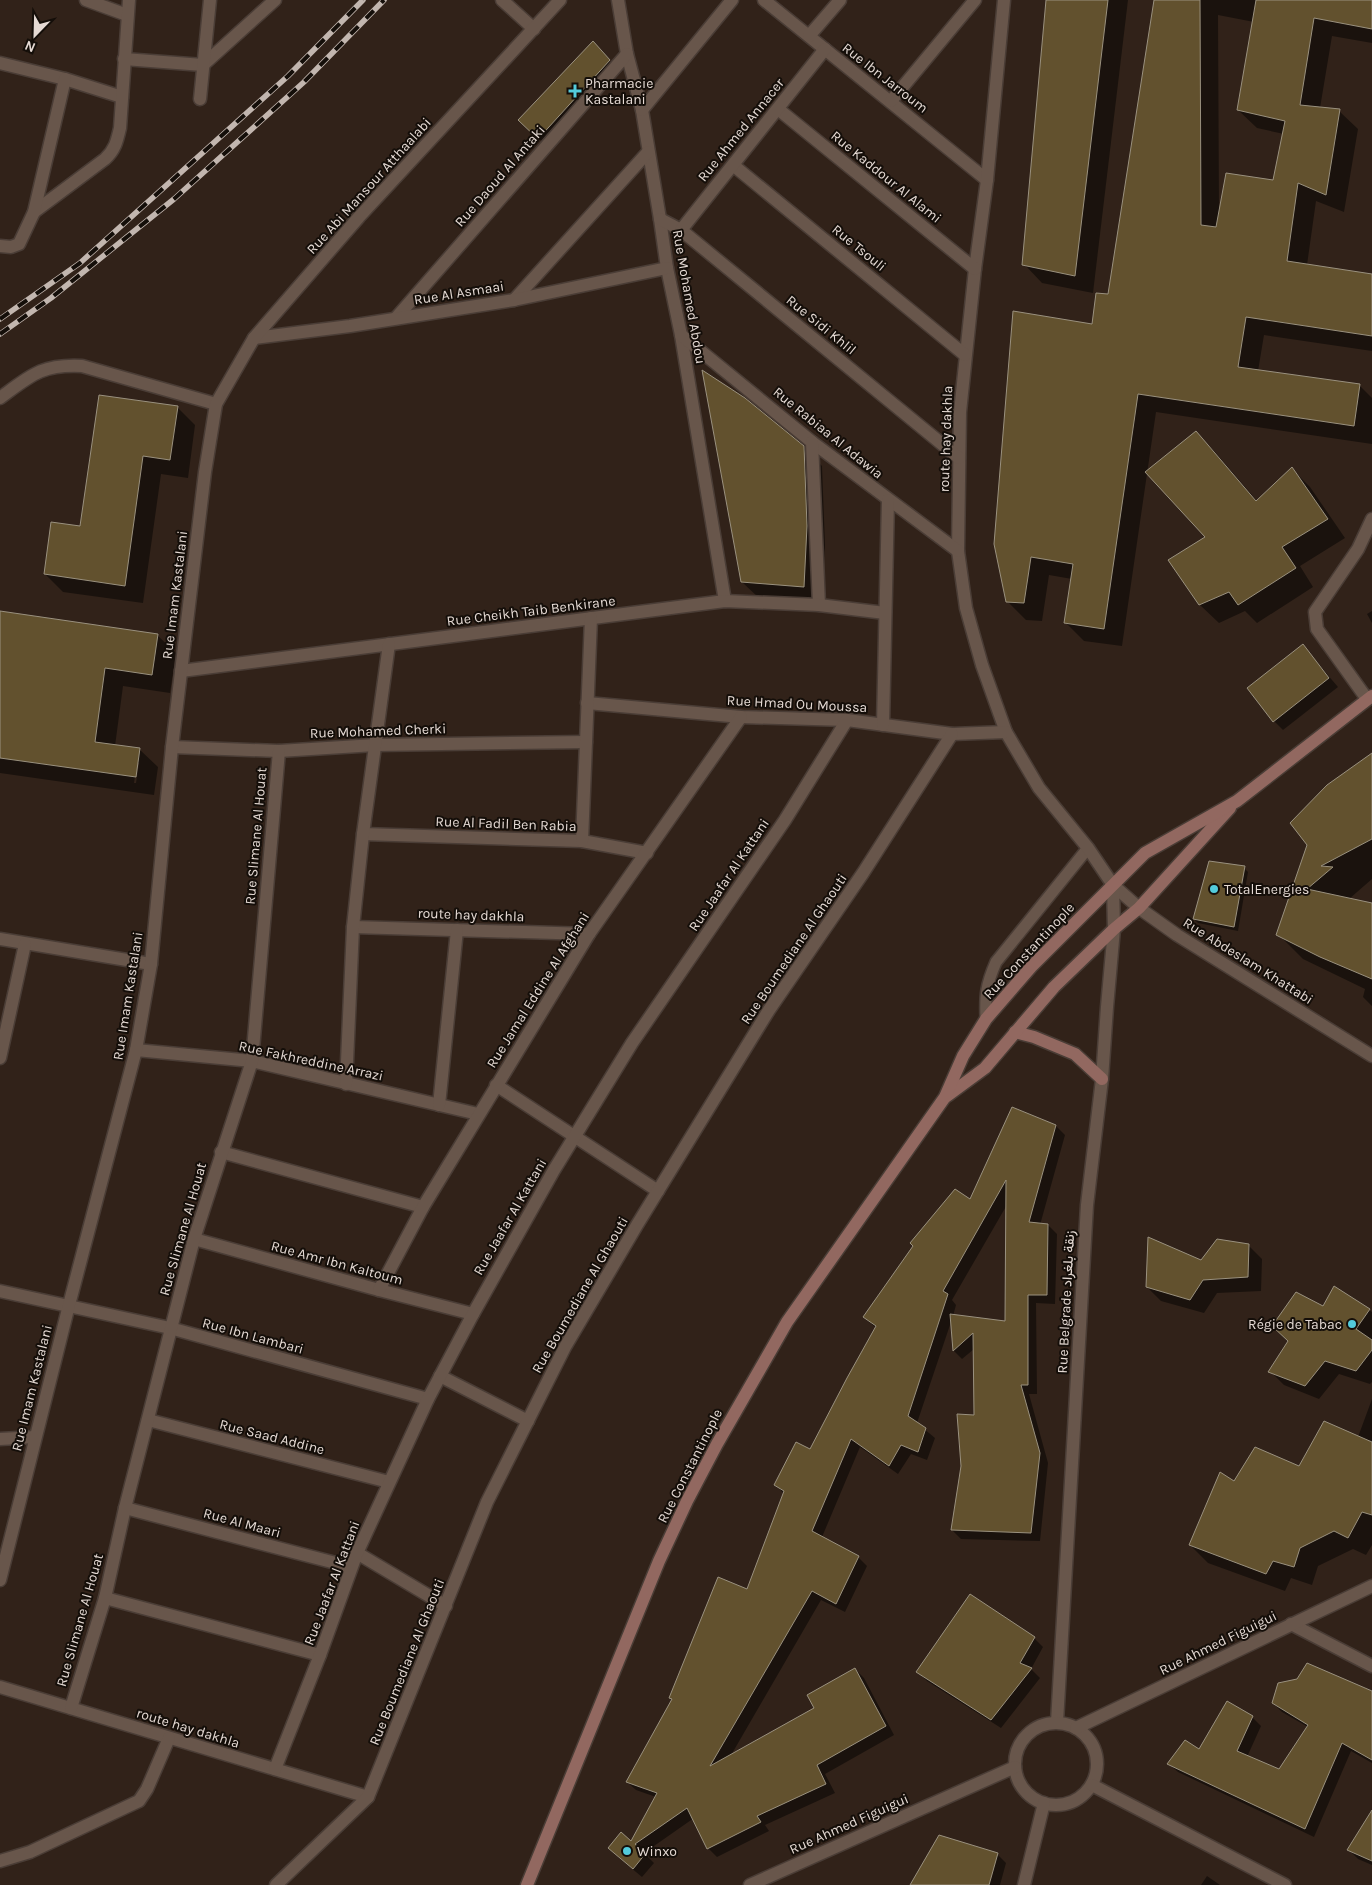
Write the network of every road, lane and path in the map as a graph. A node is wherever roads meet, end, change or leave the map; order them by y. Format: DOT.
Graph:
graph roads {
  1 [pos="86,0"];
  2 [pos="129,0"];
  3 [pos="210,0"];
  4 [pos="275,0"];
  5 [pos="502,0"];
  6 [pos="560,0"];
  7 [pos="618,0"];
  8 [pos="732,0"];
  9 [pos="764,0"];
  10 [pos="840,0"];
  11 [pos="975,0"];
  12 [pos="1004,0"];
  13 [pos="128,15"];
  14 [pos="534,29"];
  15 [pos="809,36"];
  16 [pos="825,49"];
  17 [pos="627,54"];
  18 [pos="124,59"];
  19 [pos="0,63"];
  20 [pos="203,65"];
  21 [pos="65,80"];
  22 [pos="122,97"];
  23 [pos="200,100"];
  24 [pos="891,101"];
  25 [pos="778,109"];
  26 [pos="642,110"];
  27 [pos="648,152"];
  28 [pos="733,165"];
  29 [pos="987,180"];
  30 [pos="34,212"];
  31 [pos="660,219"];
  32 [pos="681,230"];
  33 [pos="0,246"];
  34 [pos="667,268"];
  35 [pos="975,269"];
  36 [pos="514,300"];
  37 [pos="396,318"];
  38 [pos="681,335"];
  39 [pos="254,338"];
  40 [pos="965,354"];
  41 [pos="0,398"];
  42 [pos="216,404"];
  43 [pos="812,442"];
  44 [pos="959,458"];
  45 [pos="888,500"];
  46 [pos="1372,519"];
  47 [pos="958,552"];
  48 [pos="725,601"];
  49 [pos="819,605"];
  50 [pos="885,612"];
  51 [pos="591,618"];
  52 [pos="389,644"];
  53 [pos="181,671"];
  54 [pos="1369,698"];
  55 [pos="587,703"];
  56 [pos="741,717"];
  57 [pos="847,720"];
  58 [pos="883,725"];
  59 [pos="1006,732"];
  60 [pos="952,734"];
  61 [pos="586,742"];
  62 [pos="375,745"];
  63 [pos="172,747"];
  64 [pos="279,751"];
  65 [pos="1237,800"];
  66 [pos="363,834"];
  67 [pos="582,841"];
  68 [pos="1088,848"];
  69 [pos="647,853"];
  70 [pos="1113,885"];
  71 [pos="1139,908"];
  72 [pos="353,927"];
  73 [pos="1114,929"];
  74 [pos="456,930"];
  75 [pos="589,934"];
  76 [pos="0,939"];
  77 [pos="25,944"];
  78 [pos="151,964"];
  79 [pos="986,1020"];
  80 [pos="1015,1032"];
  81 [pos="136,1050"];
  82 [pos="1370,1054"];
  83 [pos="0,1058"];
  84 [pos="252,1061"];
  85 [pos="1102,1079"];
  86 [pos="346,1084"];
  87 [pos="496,1085"];
  88 [pos="945,1097"];
  89 [pos="440,1105"];
  90 [pos="478,1114"];
  91 [pos="574,1136"];
  92 [pos="221,1152"];
  93 [pos="658,1191"];
  94 [pos="424,1207"];
  95 [pos="194,1239"];
  96 [pos="0,1290"];
  97 [pos="379,1290"];
  98 [pos="69,1305"];
  99 [pos="473,1314"];
  100 [pos="170,1328"];
  101 [pos="440,1376"];
  102 [pos="428,1399"];
  103 [pos="148,1420"];
  104 [pos="528,1421"];
  105 [pos="35,1437"];
  106 [pos="0,1439"];
  107 [pos="389,1482"];
  108 [pos="125,1508"];
  109 [pos="357,1553"];
  110 [pos="351,1567"];
  111 [pos="0,1580"];
  112 [pos="1372,1586"];
  113 [pos="105,1598"];
  114 [pos="446,1606"];
  115 [pos="1292,1624"];
  116 [pos="320,1655"];
  117 [pos="1372,1666"];
  118 [pos="0,1687"];
  119 [pos="71,1708"];
  120 [pos="1058,1722"];
  121 [pos="1076,1728"];
  122 [pos="169,1738"];
  123 [pos="1015,1767"];
  124 [pos="275,1770"];
  125 [pos="1092,1785"];
  126 [pos="368,1797"];
  127 [pos="1044,1803"];
  128 [pos="0,1861"];
  129 [pos="276,1885"];
  130 [pos="527,1885"];
  131 [pos="750,1885"];
  132 [pos="1024,1885"];
  133 [pos="1286,1885"];
  1 -- 13 [label="street"];
  2 -- 13 [label="street"];
  3 -- 20 [label="street"];
  4 -- 20 [label="street"];
  5 -- 14 [label="street"];
  6 -- 14 [label="street, Rue Abi Mansour Atthaalabi"];
  7 -- 17 [label="street, Rue Mohamed Abdou"];
  8 -- 26 [label="street"];
  9 -- 15 [label="street, Rue Ibn Jarroum"];
  10 -- 15 [label="street"];
  11 -- 24 [label="street"];
  12 -- 29 [label="street, route hay dakhla"];
  13 -- 18 [label="street"];
  14 -- 39 [label="street, Rue Abi Mansour Atthaalabi"];
  15 -- 16 [label="street, Rue Ibn Jarroum"];
  16 -- 24 [label="street, Rue Ibn Jarroum"];
  16 -- 25 [label="street, Rue Ahmed Annacer"];
  17 -- 26 [label="street, Rue Mohamed Abdou"];
  17 -- 37 [label="street, Rue Daoud Al Antaki"];
  18 -- 20 [label="street"];
  18 -- 22 [label="street"];
  19 -- 21 [label="street"];
  20 -- 23 [label="street"];
  21 -- 22 [label="street"];
  21 -- 30 [label="street"];
  22 -- 30 [label="street"];
  24 -- 29 [label="street, Rue Ibn Jarroum"];
  25 -- 28 [label="street, Rue Ahmed Annacer"];
  25 -- 35 [label="street, Rue Kaddour Al Alami"];
  26 -- 27 [label="street, Rue Mohamed Abdou"];
  27 -- 31 [label="street, Rue Mohamed Abdou"];
  27 -- 36 [label="street"];
  28 -- 32 [label="street, Rue Ahmed Annacer"];
  28 -- 40 [label="street, Rue Tsouli"];
  29 -- 35 [label="street, route hay dakhla"];
  30 -- 33 [label="street"];
  31 -- 32 [label="street, Rue Sidi Khlil"];
  31 -- 34 [label="street, Rue Mohamed Abdou"];
  32 -- 44 [label="street, Rue Sidi Khlil"];
  34 -- 36 [label="street, Rue Al Asmaai"];
  34 -- 38 [label="street, Rue Mohamed Abdou"];
  35 -- 40 [label="street, route hay dakhla"];
  36 -- 37 [label="street, Rue Al Asmaai"];
  37 -- 39 [label="street, Rue Al Asmaai"];
  38 -- 43 [label="street, Rue Rabiaa Al Adawia"];
  38 -- 48 [label="street, Rue Mohamed Abdou"];
  39 -- 42 [label="street, Rue Abi Mansour Atthaalabi"];
  40 -- 44 [label="street, route hay dakhla"];
  41 -- 42 [label="street"];
  42 -- 53 [label="street, Rue Imam Kastalani"];
  43 -- 45 [label="street, Rue Rabiaa Al Adawia"];
  43 -- 49 [label="street"];
  44 -- 47 [label="street, route hay dakhla"];
  45 -- 47 [label="street, Rue Rabiaa Al Adawia"];
  45 -- 50 [label="street"];
  46 -- 54 [label="street"];
  47 -- 59 [label="street, route hay dakhla"];
  48 -- 49 [label="street, Rue Cheikh Taib Benkirane"];
  48 -- 51 [label="street, Rue Cheikh Taib Benkirane"];
  49 -- 50 [label="street, Rue Cheikh Taib Benkirane"];
  50 -- 58 [label="street"];
  51 -- 52 [label="street, Rue Cheikh Taib Benkirane"];
  51 -- 55 [label="street"];
  52 -- 53 [label="street, Rue Cheikh Taib Benkirane"];
  52 -- 62 [label="street"];
  53 -- 63 [label="street, Rue Imam Kastalani"];
  54 -- 65 [label="street"];
  55 -- 56 [label="street, Rue Hmad Ou Moussa"];
  55 -- 61 [label="street"];
  56 -- 57 [label="street, Rue Hmad Ou Moussa"];
  56 -- 69 [label="street, Rue Jamal Eddine Al Afghani"];
  57 -- 58 [label="street, Rue Hmad Ou Moussa"];
  57 -- 91 [label="street, Rue Jaafar Al Kattani"];
  58 -- 60 [label="street, Rue Hmad Ou Moussa"];
  59 -- 60 [label="street, Rue Hmad Ou Moussa"];
  59 -- 68 [label="street, route hay dakhla"];
  60 -- 93 [label="street, Rue Boumediane Al Ghaouti"];
  61 -- 62 [label="street, Rue Mohamed Cherki"];
  61 -- 67 [label="street"];
  62 -- 64 [label="street, Rue Mohamed Cherki"];
  62 -- 66 [label="street"];
  63 -- 64 [label="street, Rue Mohamed Cherki"];
  63 -- 78 [label="street, Rue Imam Kastalani"];
  64 -- 84 [label="street, Rue Slimane Al Houat"];
  65 -- 70 [label="street, Rue Constantinople"];
  65 -- 71 [label="street, Rue Constantinople"];
  66 -- 67 [label="street, Rue Al Fadil Ben Rabia"];
  66 -- 72 [label="street"];
  67 -- 69 [label="street, Rue Al Fadil Ben Rabia"];
  68 -- 70 [label="street, route hay dakhla"];
  68 -- 79 [label="lane"];
  69 -- 75 [label="street, Rue Jamal Eddine Al Afghani"];
  70 -- 71 [label="street, Rue Abdeslam Khattabi"];
  70 -- 73 [label="street, Rue Belgrade زنقة بلغراد"];
  70 -- 79 [label="street, Rue Constantinople"];
  71 -- 73 [label="street, Rue Constantinople"];
  71 -- 82 [label="street, Rue Abdeslam Khattabi"];
  72 -- 74 [label="street, route hay dakhla"];
  72 -- 86 [label="street"];
  73 -- 80 [label="street, Rue Constantinople"];
  73 -- 85 [label="street, Rue Belgrade زنقة بلغراد"];
  74 -- 75 [label="street, route hay dakhla"];
  74 -- 89 [label="street"];
  75 -- 87 [label="street, Rue Jamal Eddine Al Afghani"];
  76 -- 77 [label="street"];
  77 -- 78 [label="street"];
  77 -- 83 [label="street"];
  78 -- 81 [label="street, Rue Imam Kastalani"];
  79 -- 88 [label="street, Rue Constantinople"];
  80 -- 85 [label="street"];
  80 -- 88 [label="street, Rue Constantinople"];
  81 -- 84 [label="street, Rue Fakhreddine Arrazi"];
  81 -- 98 [label="street, Rue Imam Kastalani"];
  84 -- 86 [label="street, Rue Fakhreddine Arrazi"];
  84 -- 92 [label="street, Rue Slimane Al Houat"];
  85 -- 120 [label="street, Rue Belgrade زنقة بلغراد"];
  86 -- 89 [label="street, Rue Fakhreddine Arrazi"];
  87 -- 90 [label="street, Rue Jamal Eddine Al Afghani"];
  87 -- 91 [label="street"];
  88 -- 130 [label="street, Rue Constantinople"];
  89 -- 90 [label="street, Rue Fakhreddine Arrazi"];
  90 -- 94 [label="street, Rue Jamal Eddine Al Afghani"];
  91 -- 93 [label="street"];
  91 -- 99 [label="street, Rue Jaafar Al Kattani"];
  92 -- 94 [label="street"];
  92 -- 95 [label="street, Rue Slimane Al Houat"];
  93 -- 104 [label="street, Rue Boumediane Al Ghaouti"];
  94 -- 97 [label="street, Rue Jamal Eddine Al Afghani"];
  95 -- 97 [label="street, Rue Amr Ibn Kaltoum"];
  95 -- 100 [label="street, Rue Slimane Al Houat"];
  96 -- 98 [label="street, Rue Ibn Lambari"];
  97 -- 99 [label="street, Rue Amr Ibn Kaltoum"];
  98 -- 100 [label="street, Rue Ibn Lambari"];
  98 -- 105 [label="street, Rue Imam Kastalani"];
  99 -- 101 [label="street, Rue Jaafar Al Kattani"];
  100 -- 102 [label="street, Rue Ibn Lambari"];
  100 -- 103 [label="street, Rue Slimane Al Houat"];
  101 -- 102 [label="street, Rue Jaafar Al Kattani"];
  101 -- 104 [label="street"];
  102 -- 107 [label="street, Rue Jaafar Al Kattani"];
  103 -- 107 [label="street, Rue Saad Addine"];
  103 -- 108 [label="street, Rue Slimane Al Houat"];
  104 -- 114 [label="street, Rue Boumediane Al Ghaouti"];
  105 -- 106 [label="street"];
  105 -- 111 [label="street, Rue Imam Kastalani"];
  107 -- 109 [label="street, Rue Jaafar Al Kattani"];
  108 -- 110 [label="street, Rue Al Maari"];
  108 -- 113 [label="street, Rue Slimane Al Houat"];
  109 -- 110 [label="street, Rue Jaafar Al Kattani"];
  109 -- 114 [label="street"];
  110 -- 116 [label="street, Rue Jaafar Al Kattani"];
  112 -- 115 [label="street, Rue Ahmed Figuigui"];
  113 -- 116 [label="street"];
  113 -- 119 [label="street, Rue Slimane Al Houat"];
  114 -- 126 [label="street, Rue Boumediane Al Ghaouti"];
  115 -- 117 [label="street"];
  115 -- 121 [label="street, Rue Ahmed Figuigui"];
  116 -- 124 [label="street, Rue Jaafar Al Kattani"];
  118 -- 119 [label="street, route hay dakhla"];
  119 -- 122 [label="street, route hay dakhla"];
  120 -- 121 [label="street"];
  120 -- 123 [label="street"];
  121 -- 125 [label="street"];
  122 -- 124 [label="street, route hay dakhla"];
  122 -- 128 [label="street"];
  123 -- 127 [label="street"];
  123 -- 131 [label="street, Rue Ahmed Figuigui"];
  124 -- 126 [label="street, route hay dakhla"];
  125 -- 127 [label="street"];
  125 -- 133 [label="street"];
  126 -- 129 [label="street, Rue Boumediane Al Ghaouti"];
  127 -- 132 [label="street"];
}
